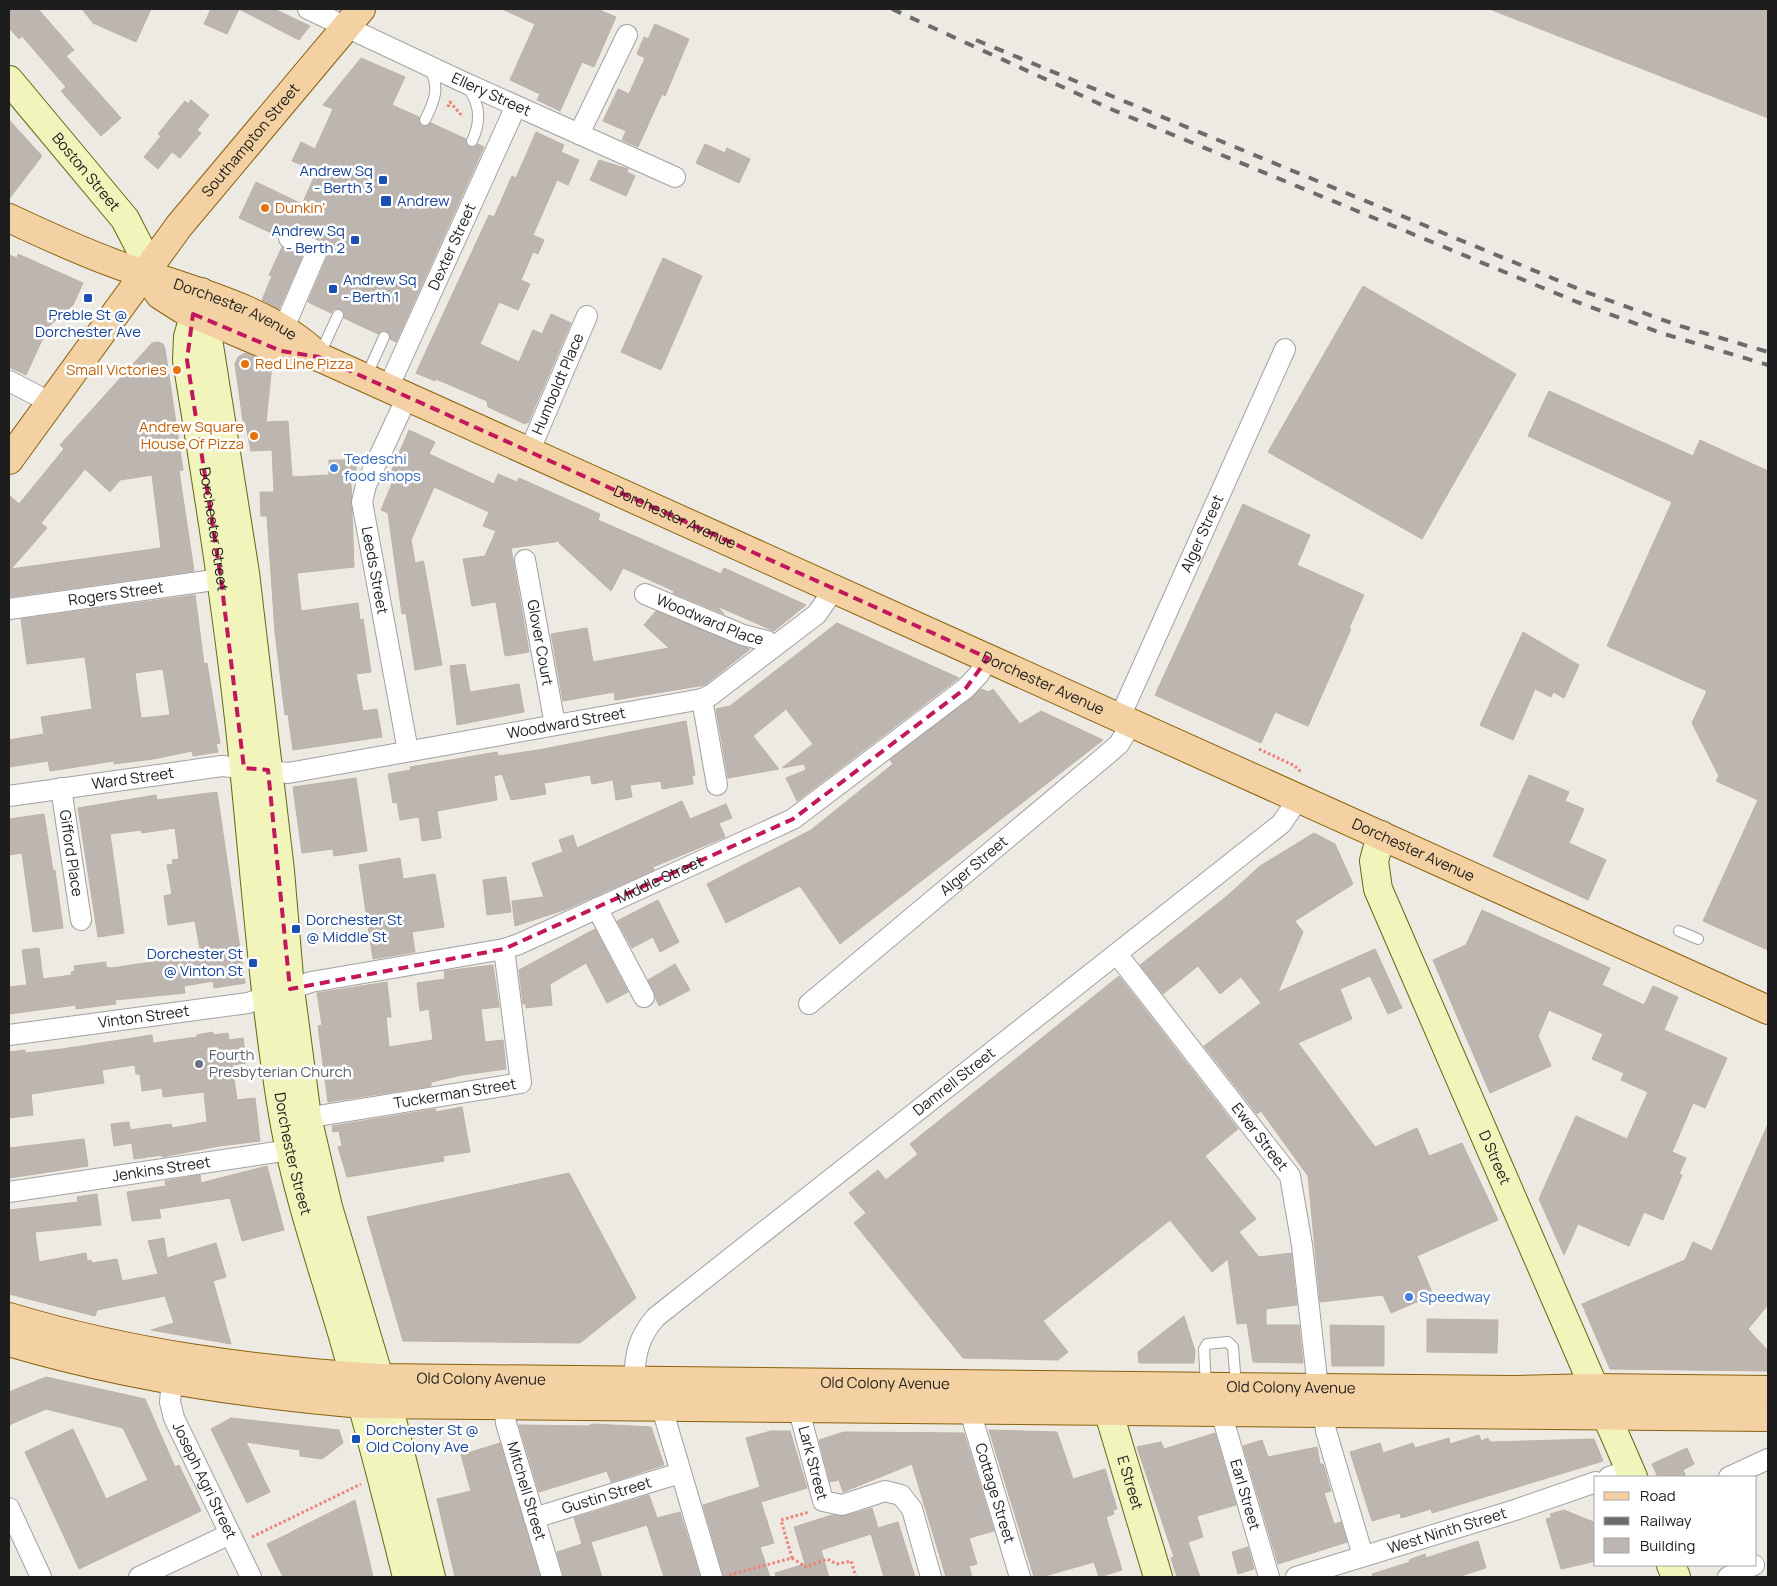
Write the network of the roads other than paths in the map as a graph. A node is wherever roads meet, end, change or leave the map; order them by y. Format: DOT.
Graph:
graph roads {
  1 [pos="308,9"];
  2 [pos="354,17"];
  3 [pos="626,35"];
  4 [pos="423,62"];
  5 [pos="9,80"];
  6 [pos="461,81"];
  7 [pos="516,106"];
  8 [pos="425,120"];
  9 [pos="579,134"];
  10 [pos="472,141"];
  11 [pos="675,177"];
  12 [pos="9,218"];
  13 [pos="289,238"];
  14 [pos="145,274"];
  15 [pos="200,309"];
  16 [pos="338,316"];
  17 [pos="587,316"];
  18 [pos="283,330"];
  19 [pos="384,337"];
  20 [pos="1285,349"];
  21 [pos="319,357"];
  22 [pos="9,381"];
  23 [pos="386,388"];
  24 [pos="50,405"];
  25 [pos="528,452"];
  26 [pos="9,460"];
  27 [pos="525,560"];
  28 [pos="221,579"];
  29 [pos="834,589"];
  30 [pos="645,594"];
  31 [pos="9,608"];
  32 [pos="774,647"];
  33 [pos="988,658"];
  34 [pos="702,699"];
  35 [pos="1126,720"];
  36 [pos="555,725"];
  37 [pos="408,752"];
  38 [pos="256,769"];
  39 [pos="717,786"];
  40 [pos="60,788"];
  41 [pos="1303,789"];
  42 [pos="9,796"];
  43 [pos="1381,835"];
  44 [pos="597,908"];
  45 [pos="81,920"];
  46 [pos="1679,930"];
  47 [pos="1698,939"];
  48 [pos="504,949"];
  49 [pos="1117,954"];
  50 [pos="279,993"];
  51 [pos="644,997"];
  52 [pos="809,1004"];
  53 [pos="1768,1010"];
  54 [pos="9,1035"];
  55 [pos="296,1119"];
  56 [pos="301,1148"];
  57 [pos="9,1192"];
  58 [pos="9,1317"];
  59 [pos="9,1342"];
  60 [pos="367,1378"];
  61 [pos="172,1380"];
  62 [pos="634,1381"];
  63 [pos="1206,1387"];
  64 [pos="1236,1388"];
  65 [pos="1594,1388"];
  66 [pos="1768,1390"];
  67 [pos="1108,1398"];
  68 [pos="1321,1400"];
  69 [pos="375,1404"];
  70 [pos="504,1404"];
  71 [pos="662,1405"];
  72 [pos="798,1407"];
  73 [pos="969,1408"];
  74 [pos="1222,1412"];
  75 [pos="1606,1416"];
  76 [pos="1768,1417"];
  77 [pos="1768,1459"];
  78 [pos="680,1473"];
  79 [pos="1624,1475"];
  80 [pos="1730,1476"];
  81 [pos="1594,1483"];
  82 [pos="9,1508"];
  83 [pos="534,1518"];
  84 [pos="233,1539"];
  85 [pos="1363,1556"];
  86 [pos="1751,1566"];
  87 [pos="42,1577"];
  88 [pos="139,1577"];
  89 [pos="252,1577"];
  90 [pos="407,1577"];
  91 [pos="431,1577"];
  92 [pos="552,1577"];
  93 [pos="712,1577"];
  94 [pos="931,1577"];
  95 [pos="1020,1577"];
  96 [pos="1158,1577"];
  97 [pos="1269,1577"];
  98 [pos="1296,1577"];
  99 [pos="1728,1577"];
  1 -- 2 [label="street, Ellery Street"];
  2 -- 4 [label="street, Ellery Street"];
  2 -- 14 [label="main road, Southampton Street"];
  3 -- 9 [label="street"];
  4 -- 6 [label="street, Ellery Street"];
  4 -- 8 [label="lane"];
  5 -- 14 [label="main road, Boston Street"];
  6 -- 7 [label="street, Ellery Street"];
  6 -- 10 [label="lane"];
  7 -- 9 [label="street, Ellery Street"];
  7 -- 23 [label="street, Dexter Street"];
  9 -- 11 [label="street, Ellery Street"];
  12 -- 14 [label="main road"];
  13 -- 18 [label="street"];
  14 -- 15 [label="main road, Dorchester Avenue"];
  14 -- 24 [label="main road, Southampton Street"];
  15 -- 18 [label="main road, Dorchester Avenue"];
  15 -- 21 [label="main road, Dorchester Avenue"];
  15 -- 28 [label="main road, Dorchester Street"];
  15 -- 38 [label="main road, Dorchester Street"];
  16 -- 21 [label="lane"];
  17 -- 25 [label="street, Humboldt Place"];
  18 -- 21 [label="main road, Dorchester Avenue"];
  19 -- 23 [label="lane"];
  20 -- 35 [label="street, Alger Street"];
  21 -- 23 [label="main road, Dorchester Avenue"];
  22 -- 24 [label="street"];
  23 -- 25 [label="main road, Dorchester Avenue"];
  23 -- 37 [label="street, Leeds Street"];
  24 -- 26 [label="main road, Southampton Street"];
  25 -- 29 [label="main road, Dorchester Avenue"];
  27 -- 36 [label="street, Glover Court"];
  28 -- 31 [label="street, Rogers Street"];
  28 -- 38 [label="main road, Dorchester Street"];
  29 -- 32 [label="street, Woodward Street"];
  29 -- 33 [label="main road, Dorchester Avenue"];
  30 -- 32 [label="street, Woodward Place"];
  32 -- 34 [label="street, Woodward Street"];
  33 -- 35 [label="main road, Dorchester Avenue"];
  33 -- 44 [label="street, Middle Street"];
  34 -- 36 [label="street, Woodward Street"];
  34 -- 39 [label="street"];
  35 -- 41 [label="main road, Dorchester Avenue"];
  35 -- 52 [label="street, Alger Street"];
  36 -- 37 [label="street, Woodward Street"];
  37 -- 38 [label="street, Woodward Street"];
  38 -- 40 [label="street, Ward Street"];
  38 -- 50 [label="main road, Dorchester Street"];
  40 -- 42 [label="street, Ward Street"];
  40 -- 45 [label="street, Gifford Place"];
  41 -- 43 [label="main road, Dorchester Avenue"];
  41 -- 49 [label="street, Damrell Street"];
  43 -- 53 [label="main road, Dorchester Avenue"];
  43 -- 65 [label="main road, D Street"];
  44 -- 48 [label="street, Middle Street"];
  44 -- 51 [label="street"];
  46 -- 47 [label="lane"];
  48 -- 50 [label="street, Middle Street"];
  48 -- 55 [label="street, Tuckerman Street"];
  49 -- 62 [label="street, Damrell Street"];
  49 -- 68 [label="street, Ewer Street"];
  50 -- 54 [label="street, Vinton Street"];
  50 -- 55 [label="main road, Dorchester Street"];
  55 -- 56 [label="main road, Dorchester Street"];
  56 -- 57 [label="street, Jenkins Street"];
  56 -- 60 [label="main road, Dorchester Street"];
  58 -- 60 [label="main road, Old Colony Avenue"];
  59 -- 61 [label="main road, Old Colony Avenue"];
  60 -- 62 [label="main road, Old Colony Avenue"];
  60 -- 69 [label="main road, Dorchester Street"];
  61 -- 69 [label="main road, Old Colony Avenue"];
  61 -- 84 [label="street, Joseph Agri Street"];
  62 -- 67 [label="main road, Old Colony Avenue"];
  63 -- 64 [label="main road, Old Colony Avenue"];
  63 -- 64 [label="lane"];
  63 -- 67 [label="main road, Old Colony Avenue"];
  64 -- 68 [label="main road, Old Colony Avenue"];
  65 -- 66 [label="main road, Old Colony Avenue"];
  65 -- 68 [label="main road, Old Colony Avenue"];
  65 -- 75 [label="main road, D Street"];
  67 -- 73 [label="main road, Old Colony Avenue"];
  67 -- 74 [label="main road, Old Colony Avenue"];
  67 -- 96 [label="main road, E Street"];
  68 -- 74 [label="main road, Old Colony Avenue"];
  68 -- 75 [label="main road, Old Colony Avenue"];
  68 -- 85 [label="street, Ewer Street"];
  69 -- 70 [label="main road, Old Colony Avenue"];
  69 -- 90 [label="main road, Dorchester Street"];
  69 -- 91 [label="main road, Dorchester Street"];
  70 -- 71 [label="main road, Old Colony Avenue"];
  70 -- 83 [label="street, Mitchell Street"];
  71 -- 72 [label="main road, Old Colony Avenue"];
  71 -- 78 [label="street"];
  72 -- 73 [label="main road, Old Colony Avenue"];
  72 -- 94 [label="street, Lark Street"];
  73 -- 95 [label="street, Cottage Street"];
  74 -- 97 [label="street, Earl Street"];
  75 -- 76 [label="main road, Old Colony Avenue"];
  75 -- 79 [label="main road, D Street"];
  77 -- 80 [label="street"];
  78 -- 83 [label="street, Gustin Street"];
  78 -- 93 [label="street"];
  81 -- 85 [label="street, West Ninth Street"];
  82 -- 87 [label="street"];
  83 -- 92 [label="street, Mitchell Street"];
  84 -- 88 [label="street"];
  84 -- 89 [label="street, Joseph Agri Street"];
  85 -- 98 [label="street, West Ninth Street"];
  86 -- 99 [label="street"];
}
